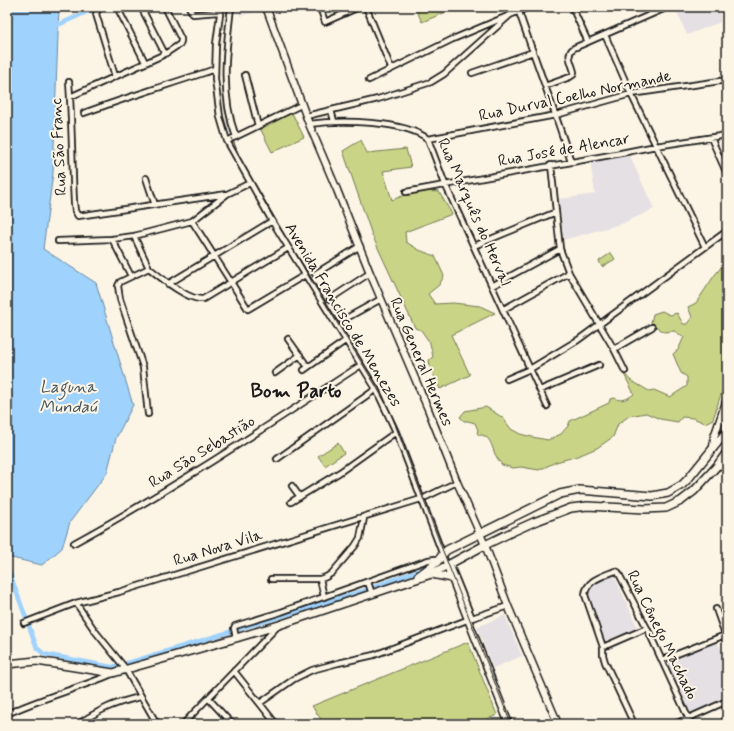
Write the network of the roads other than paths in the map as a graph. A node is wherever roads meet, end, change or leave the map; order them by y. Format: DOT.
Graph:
graph roads {
  1 [pos="101,7"];
  2 [pos="117,7"];
  3 [pos="141,7"];
  4 [pos="165,7"];
  5 [pos="189,7"];
  6 [pos="215,7"];
  7 [pos="231,7"];
  8 [pos="266,7"];
  9 [pos="320,7"];
  10 [pos="359,7"];
  11 [pos="366,7"];
  12 [pos="529,7"];
  13 [pos="572,7"];
  14 [pos="668,7"];
  15 [pos="219,11"];
  16 [pos="519,12"];
  17 [pos="510,15"];
  18 [pos="605,35"];
  19 [pos="588,42"];
  20 [pos="532,52"];
  21 [pos="165,54"];
  22 [pos="145,62"];
  23 [pos="391,68"];
  24 [pos="215,69"];
  25 [pos="472,73"];
  26 [pos="245,75"];
  27 [pos="115,76"];
  28 [pos="369,80"];
  29 [pos="727,80"];
  30 [pos="69,82"];
  31 [pos="545,86"];
  32 [pos="631,94"];
  33 [pos="70,97"];
  34 [pos="301,105"];
  35 [pos="331,110"];
  36 [pos="84,113"];
  37 [pos="556,115"];
  38 [pos="306,116"];
  39 [pos="334,122"];
  40 [pos="309,124"];
  41 [pos="258,126"];
  42 [pos="727,135"];
  43 [pos="236,136"];
  44 [pos="711,138"];
  45 [pos="428,139"];
  46 [pos="227,141"];
  47 [pos="656,146"];
  48 [pos="571,162"];
  49 [pos="551,165"];
  50 [pos="727,174"];
  51 [pos="146,178"];
  52 [pos="250,183"];
  53 [pos="445,184"];
  54 [pos="406,192"];
  55 [pos="227,194"];
  56 [pos="154,205"];
  57 [pos="556,212"];
  58 [pos="192,221"];
  59 [pos="272,222"];
  60 [pos="727,231"];
  61 [pos="134,236"];
  62 [pos="112,239"];
  63 [pos="58,241"];
  64 [pos="360,246"];
  65 [pos="474,246"];
  66 [pos="705,247"];
  67 [pos="288,248"];
  68 [pos="560,249"];
  69 [pos="215,256"];
  70 [pos="149,268"];
  71 [pos="370,273"];
  72 [pos="569,273"];
  73 [pos="315,274"];
  74 [pos="305,275"];
  75 [pos="131,276"];
  76 [pos="232,283"];
  77 [pos="168,284"];
  78 [pos="492,286"];
  79 [pos="330,299"];
  80 [pos="381,299"];
  81 [pos="504,309"];
  82 [pos="343,320"];
  83 [pos="600,324"];
  84 [pos="652,327"];
  85 [pos="288,340"];
  86 [pos="345,341"];
  87 [pos="614,348"];
  88 [pos="300,355"];
  89 [pos="361,365"];
  90 [pos="599,365"];
  91 [pos="308,367"];
  92 [pos="530,369"];
  93 [pos="304,370"];
  94 [pos="625,371"];
  95 [pos="275,373"];
  96 [pos="507,379"];
  97 [pos="376,389"];
  98 [pos="540,390"];
  99 [pos="727,399"];
  100 [pos="548,406"];
  101 [pos="148,414"];
  102 [pos="727,431"];
  103 [pos="396,432"];
  104 [pos="713,448"];
  105 [pos="727,452"];
  106 [pos="277,459"];
  107 [pos="716,466"];
  108 [pos="727,467"];
  109 [pos="704,480"];
  110 [pos="457,482"];
  111 [pos="292,486"];
  112 [pos="300,497"];
  113 [pos="426,497"];
  114 [pos="421,499"];
  115 [pos="291,502"];
  116 [pos="529,508"];
  117 [pos="364,518"];
  118 [pos="509,519"];
  119 [pos="534,522"];
  120 [pos="514,530"];
  121 [pos="480,533"];
  122 [pos="74,543"];
  123 [pos="459,544"];
  124 [pos="485,545"];
  125 [pos="443,554"];
  126 [pos="466,555"];
  127 [pos="437,562"];
  128 [pos="449,565"];
  129 [pos="432,574"];
  130 [pos="452,578"];
  131 [pos="271,579"];
  132 [pos="320,579"];
  133 [pos="410,582"];
  134 [pos="368,583"];
  135 [pos="372,592"];
  136 [pos="324,597"];
  137 [pos="76,603"];
  138 [pos="508,606"];
  139 [pos="716,609"];
  140 [pos="470,619"];
  141 [pos="26,622"];
  142 [pos="279,625"];
  143 [pos="647,628"];
  144 [pos="234,631"];
  145 [pos="726,637"];
  146 [pos="603,647"];
  147 [pos="662,660"];
  148 [pos="7,664"];
  149 [pos="126,669"];
  150 [pos="234,671"];
  151 [pos="112,673"];
  152 [pos="140,697"];
  153 [pos="208,698"];
  154 [pos="727,701"];
  155 [pos="260,703"];
  156 [pos="7,714"];
  157 [pos="688,718"];
  158 [pos="556,723"];
  159 [pos="78,724"];
  160 [pos="157,724"];
  161 [pos="183,724"];
  162 [pos="232,724"];
  163 [pos="276,724"];
  164 [pos="509,724"];
  165 [pos="634,724"];
  166 [pos="674,724"];
  167 [pos="691,724"];
  1 -- 27 [label="street"];
  2 -- 22 [label="street"];
  3 -- 21 [label="street"];
  4 -- 21 [label="street"];
  5 -- 15 [label="street"];
  6 -- 15 [label="street"];
  7 -- 43 [label="street"];
  8 -- 34 [label="street, Rua General Hermes"];
  9 -- 10 [label="street"];
  11 -- 23 [label="street"];
  12 -- 16 [label="street"];
  13 -- 19 [label="street"];
  14 -- 18 [label="street"];
  15 -- 24 [label="street, Avenida Francisco de Menezes"];
  16 -- 17 [label="street"];
  16 -- 20 [label="street"];
  17 -- 23 [label="street"];
  17 -- 35 [label="street"];
  18 -- 19 [label="street"];
  18 -- 32 [label="street"];
  19 -- 31 [label="street"];
  20 -- 25 [label="street"];
  20 -- 31 [label="street"];
  21 -- 22 [label="street"];
  22 -- 27 [label="street"];
  23 -- 28 [label="street"];
  24 -- 36 [label="street"];
  24 -- 46 [label="street, Avenida Francisco de Menezes"];
  26 -- 41 [label="street"];
  27 -- 33 [label="street"];
  29 -- 32 [label="street, Rua Durval Coelho Normande"];
  30 -- 33 [label="street, Rua São Franc"];
  31 -- 37 [label="street"];
  32 -- 37 [label="street, Rua Durval Coelho Normande"];
  32 -- 47 [label="street"];
  33 -- 56 [label="street, Rua São Franc"];
  34 -- 38 [label="street, Rua General Hermes"];
  34 -- 41 [label="street"];
  35 -- 38 [label="street"];
  35 -- 39 [label="street"];
  37 -- 45 [label="street, Rua Durval Coelho Normande"];
  37 -- 48 [label="street"];
  38 -- 40 [label="street, Rua General Hermes"];
  39 -- 40 [label="street, Rua Marquês do Herval"];
  39 -- 45 [label="street, Rua Marquês do Herval"];
  40 -- 64 [label="street, Rua General Hermes"];
  41 -- 43 [label="street"];
  42 -- 44 [label="street, Rua José de Alencar"];
  43 -- 46 [label="street"];
  44 -- 47 [label="street, Rua José de Alencar"];
  44 -- 50 [label="street"];
  45 -- 53 [label="street, Rua Marquês do Herval"];
  46 -- 52 [label="street, Avenida Francisco de Menezes"];
  47 -- 48 [label="street, Rua José de Alencar"];
  47 -- 66 [label="street"];
  48 -- 49 [label="street, Rua José de Alencar"];
  49 -- 53 [label="street, Rua José de Alencar"];
  49 -- 57 [label="street"];
  51 -- 56 [label="street"];
  52 -- 55 [label="street"];
  52 -- 59 [label="street, Avenida Francisco de Menezes"];
  53 -- 54 [label="street, Rua José de Alencar"];
  53 -- 65 [label="street, Rua Marquês do Herval"];
  55 -- 56 [label="street"];
  55 -- 58 [label="street"];
  57 -- 65 [label="street"];
  57 -- 68 [label="street"];
  58 -- 61 [label="street"];
  58 -- 69 [label="street"];
  59 -- 67 [label="street, Avenida Francisco de Menezes"];
  59 -- 69 [label="street"];
  60 -- 66 [label="street"];
  61 -- 62 [label="street"];
  61 -- 70 [label="street"];
  62 -- 63 [label="street"];
  62 -- 75 [label="street"];
  64 -- 71 [label="street, Rua General Hermes"];
  64 -- 73 [label="street"];
  65 -- 78 [label="street, Rua Marquês do Herval"];
  66 -- 83 [label="street"];
  67 -- 74 [label="street, Avenida Francisco de Menezes"];
  67 -- 76 [label="street"];
  68 -- 72 [label="street"];
  68 -- 78 [label="street"];
  69 -- 76 [label="street"];
  69 -- 77 [label="street"];
  70 -- 75 [label="street"];
  70 -- 77 [label="street"];
  71 -- 79 [label="street"];
  71 -- 80 [label="street, Rua General Hermes"];
  72 -- 81 [label="street"];
  72 -- 83 [label="street"];
  74 -- 76 [label="street"];
  74 -- 86 [label="street, Avenida Francisco de Menezes"];
  75 -- 101 [label="street"];
  76 -- 77 [label="street"];
  78 -- 81 [label="street, Rua Marquês do Herval"];
  80 -- 82 [label="street"];
  80 -- 110 [label="street, Rua General Hermes"];
  81 -- 92 [label="street, Rua Marquês do Herval"];
  83 -- 87 [label="street"];
  83 -- 92 [label="street"];
  84 -- 87 [label="street"];
  85 -- 88 [label="street"];
  86 -- 89 [label="street, Avenida Francisco de Menezes"];
  86 -- 91 [label="street"];
  87 -- 94 [label="street"];
  88 -- 91 [label="street"];
  88 -- 95 [label="street"];
  89 -- 97 [label="street, Avenida Francisco de Menezes"];
  89 -- 122 [label="street, Rua São Sebastião"];
  90 -- 98 [label="street"];
  91 -- 93 [label="street"];
  92 -- 96 [label="street"];
  92 -- 98 [label="street, Rua Marquês do Herval"];
  97 -- 103 [label="street, Avenida Francisco de Menezes"];
  97 -- 106 [label="street"];
  98 -- 100 [label="street, Rua Marquês do Herval"];
  99 -- 104 [label="street"];
  102 -- 104 [label="main road"];
  103 -- 112 [label="street"];
  103 -- 114 [label="street, Avenida Francisco de Menezes"];
  104 -- 109 [label="main road"];
  104 -- 116 [label="main road"];
  105 -- 107 [label="main road"];
  107 -- 108 [label="street"];
  107 -- 109 [label="main road"];
  109 -- 119 [label="main road"];
  110 -- 113 [label="street"];
  110 -- 121 [label="street, Rua General Hermes"];
  111 -- 112 [label="street"];
  112 -- 115 [label="street"];
  114 -- 117 [label="street, Rua Nova Vila"];
  114 -- 125 [label="street, Avenida Francisco de Menezes"];
  116 -- 118 [label="main road"];
  116 -- 119 [label="main road"];
  117 -- 132 [label="street"];
  117 -- 137 [label="street, Rua Nova Vila"];
  118 -- 120 [label="main road"];
  118 -- 121 [label="main road"];
  119 -- 120 [label="main road"];
  120 -- 124 [label="main road"];
  121 -- 123 [label="main road"];
  121 -- 124 [label="street, Rua General Hermes"];
  123 -- 125 [label="main road"];
  123 -- 126 [label="main road"];
  124 -- 126 [label="main road"];
  124 -- 138 [label="street, Rua General Hermes"];
  125 -- 127 [label="main road"];
  125 -- 128 [label="street, Avenida Francisco de Menezes"];
  126 -- 128 [label="main road"];
  127 -- 133 [label="main road"];
  127 -- 134 [label="street"];
  128 -- 129 [label="main road"];
  128 -- 130 [label="street, Avenida Francisco de Menezes"];
  128 -- 140 [label="street"];
  129 -- 130 [label="main road"];
  129 -- 133 [label="main road"];
  130 -- 140 [label="street, Avenida Francisco de Menezes"];
  131 -- 132 [label="street"];
  132 -- 136 [label="street"];
  133 -- 135 [label="main road"];
  134 -- 135 [label="street"];
  134 -- 136 [label="street"];
  135 -- 142 [label="main road"];
  136 -- 144 [label="street"];
  137 -- 141 [label="street, Rua Nova Vila"];
  137 -- 149 [label="street"];
  138 -- 140 [label="street"];
  138 -- 158 [label="street, Rua General Hermes"];
  139 -- 145 [label="street"];
  140 -- 155 [label="street"];
  140 -- 164 [label="street, Avenida Francisco de Menezes"];
  142 -- 144 [label="main road"];
  142 -- 150 [label="street"];
  143 -- 146 [label="street"];
  143 -- 146 [label="street, Rua Cônego Machado"];
  143 -- 147 [label="street, Rua Cônego Machado"];
  144 -- 149 [label="main road"];
  145 -- 147 [label="street"];
  146 -- 165 [label="street"];
  147 -- 157 [label="street, Rua Cônego Machado"];
  148 -- 151 [label="main road"];
  149 -- 151 [label="main road"];
  149 -- 152 [label="street"];
  150 -- 153 [label="street"];
  150 -- 155 [label="street"];
  151 -- 156 [label="street"];
  152 -- 159 [label="street"];
  152 -- 160 [label="street"];
  153 -- 161 [label="street"];
  153 -- 162 [label="street"];
  154 -- 157 [label="street"];
  155 -- 163 [label="street"];
  157 -- 166 [label="street"];
  157 -- 167 [label="street, Rua Cônego Machado"];
}
